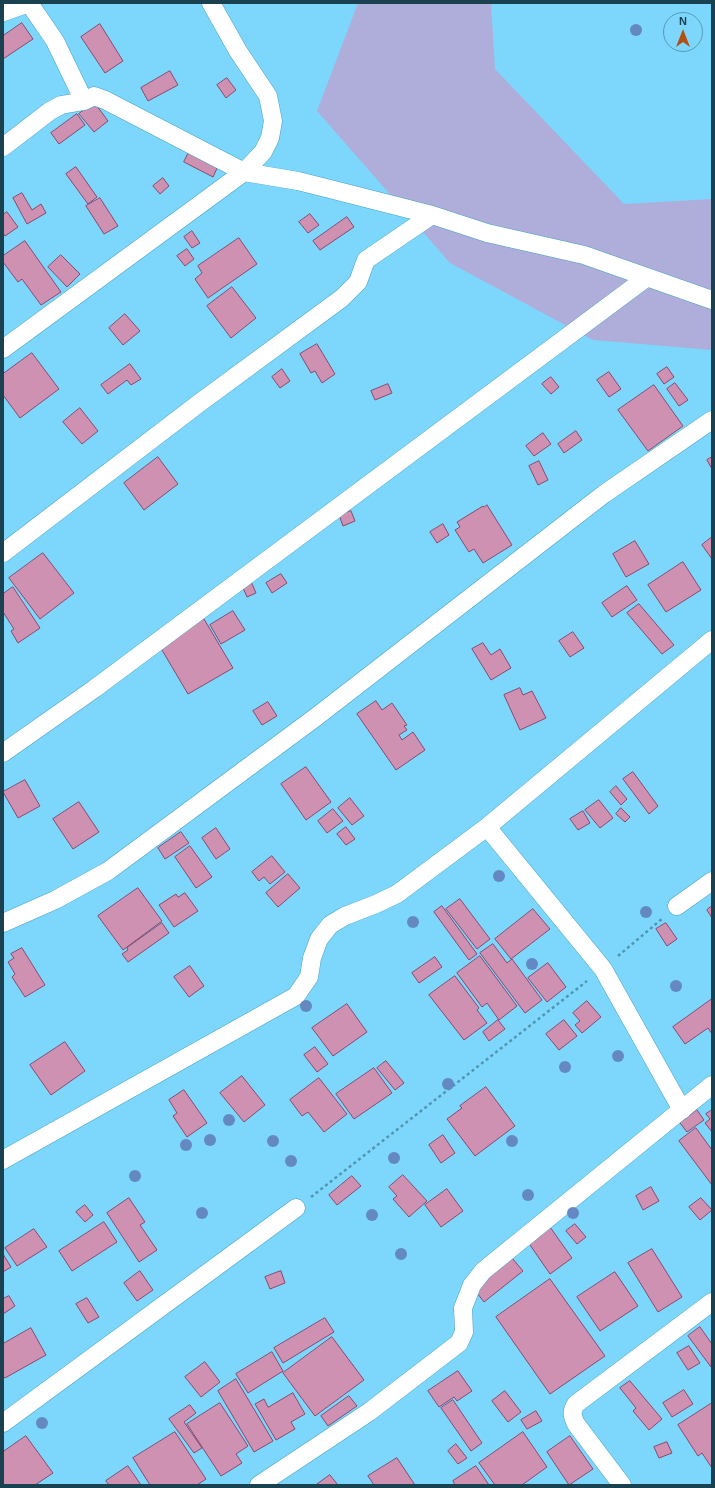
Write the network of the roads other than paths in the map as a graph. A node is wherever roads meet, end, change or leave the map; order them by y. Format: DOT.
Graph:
graph roads {
  1 [pos="23,3"];
  2 [pos="29,3"];
  3 [pos="211,3"];
  4 [pos="3,10"];
  5 [pos="84,101"];
  6 [pos="3,148"];
  7 [pos="244,172"];
  8 [pos="432,215"];
  9 [pos="646,278"];
  10 [pos="712,300"];
  11 [pos="3,349"];
  12 [pos="712,420"];
  13 [pos="3,553"];
  14 [pos="712,640"];
  15 [pos="3,753"];
  16 [pos="487,827"];
  17 [pos="712,881"];
  18 [pos="677,906"];
  19 [pos="3,923"];
  20 [pos="712,1085"];
  21 [pos="682,1110"];
  22 [pos="3,1160"];
  23 [pos="296,1208"];
  24 [pos="712,1302"];
  25 [pos="3,1423"];
  26 [pos="615,1483"];
  27 [pos="259,1485"];
  1 -- 4 [label="street"];
  2 -- 5 [label="street"];
  3 -- 7 [label="street"];
  5 -- 6 [label="street"];
  5 -- 7 [label="street"];
  7 -- 8 [label="street"];
  7 -- 11 [label="street"];
  8 -- 9 [label="street"];
  8 -- 13 [label="street"];
  9 -- 10 [label="street"];
  9 -- 15 [label="street"];
  12 -- 19 [label="street"];
  14 -- 16 [label="street"];
  16 -- 21 [label="street"];
  16 -- 22 [label="street"];
  17 -- 18 [label="street"];
  20 -- 21 [label="street"];
  21 -- 27 [label="street"];
  23 -- 25 [label="street"];
  24 -- 26 [label="street"];
}
